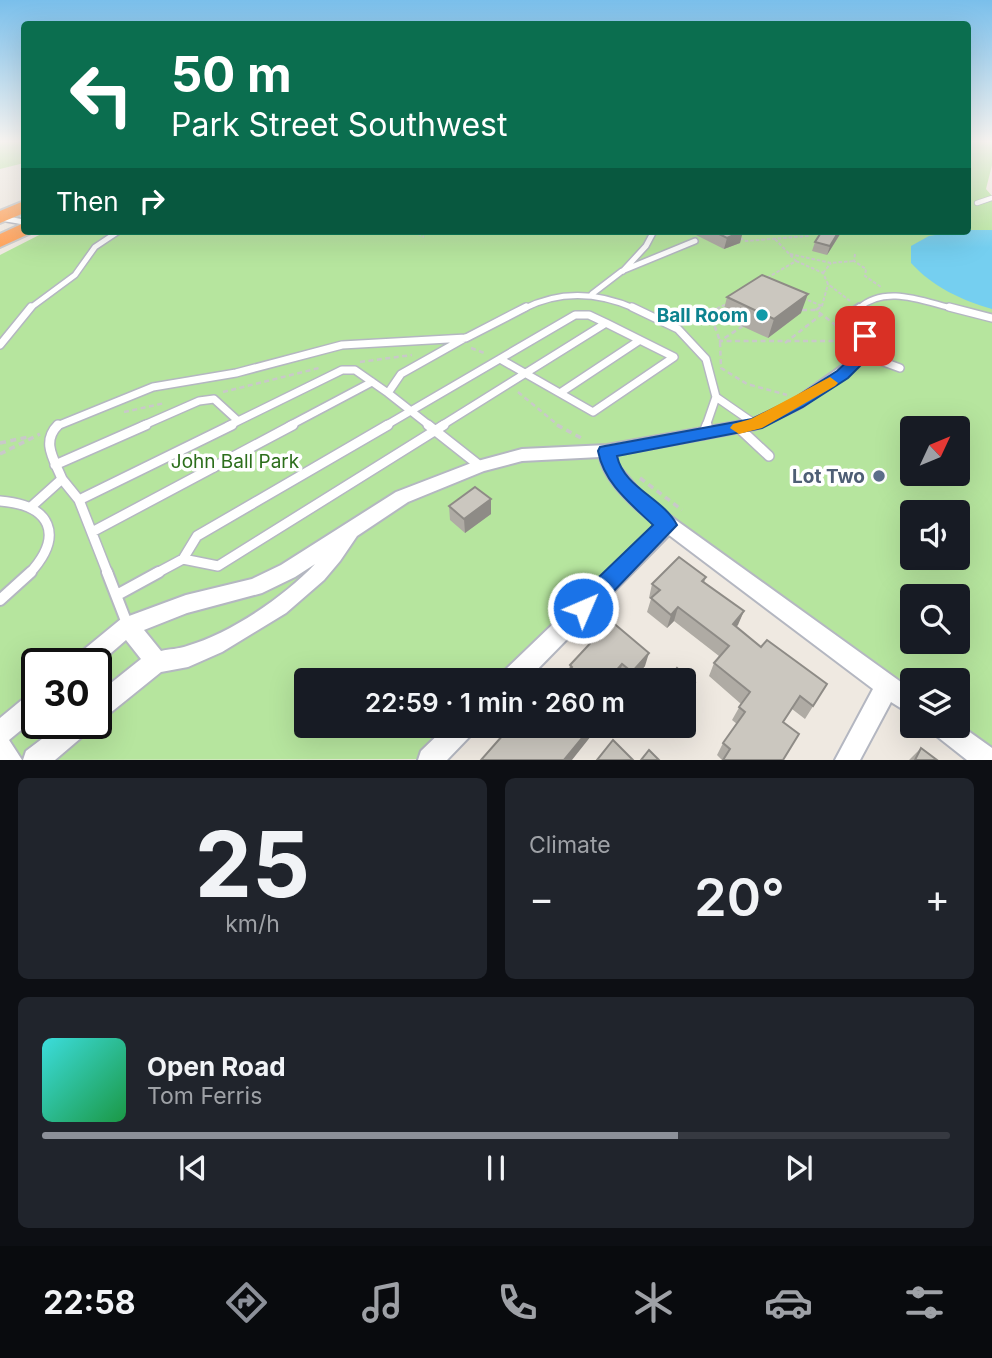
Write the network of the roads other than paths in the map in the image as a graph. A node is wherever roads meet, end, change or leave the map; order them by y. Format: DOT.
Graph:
graph roads {
  1 [pos="992,198"];
  2 [pos="976,203"];
  3 [pos="21,208"];
  4 [pos="0,218"];
  5 [pos="21,222"];
  6 [pos="21,230"];
  7 [pos="113,235"];
  8 [pos="652,235"];
  9 [pos="0,241"];
  10 [pos="695,241"];
  11 [pos="622,271"];
  12 [pos="591,294"];
  13 [pos="859,308"];
  14 [pos="992,318"];
  15 [pos="606,323"];
  16 [pos="466,338"];
  17 [pos="640,340"];
  18 [pos="0,345"];
  19 [pos="859,353"];
  20 [pos="497,361"];
  21 [pos="900,368"];
  22 [pos="526,373"];
  23 [pos="372,382"];
  24 [pos="388,393"];
  25 [pos="560,393"];
  26 [pos="716,397"];
  27 [pos="409,410"];
  28 [pos="237,420"];
  29 [pos="748,426"];
  30 [pos="433,430"];
  31 [pos="703,435"];
  32 [pos="607,451"];
  33 [pos="769,456"];
  34 [pos="55,465"];
  35 [pos="480,466"];
  36 [pos="62,480"];
  37 [pos="79,500"];
  38 [pos="0,501"];
  39 [pos="32,506"];
  40 [pos="667,525"];
  41 [pos="351,531"];
  42 [pos="92,532"];
  43 [pos="183,559"];
  44 [pos="117,595"];
  45 [pos="0,600"];
  46 [pos="128,626"];
  47 [pos="102,648"];
  48 [pos="156,662"];
  49 [pos="523,668"];
  50 [pos="887,686"];
  51 [pos="900,695"];
  52 [pos="112,697"];
  53 [pos="21,715"];
  54 [pos="0,733"];
  55 [pos="452,738"];
  56 [pos="958,738"];
  57 [pos="61,739"];
  58 [pos="0,748"];
  59 [pos="10,760"];
  60 [pos="35,760"];
  61 [pos="430,760"];
  62 [pos="847,760"];
  63 [pos="988,760"];
  1 -- 2 [label="lane"];
  3 -- 4 [label="highway"];
  4 -- 5 [label="lane"];
  6 -- 9 [label="highway"];
  7 -- 18 [label="lane"];
  8 -- 11 [label="lane"];
  10 -- 11 [label="lane"];
  11 -- 12 [label="lane"];
  12 -- 16 [label="lane"];
  12 -- 26 [label="lane"];
  13 -- 14 [label="lane"];
  13 -- 19 [label="street"];
  15 -- 17 [label="lane"];
  15 -- 20 [label="lane"];
  15 -- 22 [label="lane"];
  16 -- 24 [label="lane"];
  16 -- 34 [label="lane"];
  17 -- 25 [label="lane"];
  17 -- 25 [label="lane"];
  19 -- 21 [label="lane"];
  19 -- 29 [label="street"];
  20 -- 22 [label="lane"];
  20 -- 27 [label="lane"];
  22 -- 25 [label="lane"];
  22 -- 30 [label="lane"];
  23 -- 24 [label="lane"];
  23 -- 28 [label="lane"];
  23 -- 42 [label="lane"];
  24 -- 27 [label="lane"];
  26 -- 29 [label="lane"];
  26 -- 31 [label="lane"];
  27 -- 30 [label="lane"];
  27 -- 43 [label="lane"];
  28 -- 34 [label="lane"];
  28 -- 37 [label="lane"];
  29 -- 31 [label="street"];
  29 -- 33 [label="lane"];
  30 -- 35 [label="lane"];
  30 -- 43 [label="lane"];
  31 -- 32 [label="street"];
  32 -- 35 [label="street"];
  32 -- 40 [label="street"];
  34 -- 36 [label="lane"];
  35 -- 41 [label="street"];
  36 -- 37 [label="lane"];
  36 -- 39 [label="lane"];
  37 -- 42 [label="lane"];
  38 -- 39 [label="lane"];
  39 -- 45 [label="lane"];
  40 -- 49 [label="street"];
  40 -- 50 [label="street"];
  41 -- 46 [label="street"];
  41 -- 48 [label="street"];
  42 -- 44 [label="lane"];
  43 -- 44 [label="lane"];
  44 -- 46 [label="lane"];
  46 -- 47 [label="street"];
  46 -- 48 [label="street"];
  48 -- 52 [label="street"];
  50 -- 51 [label="street"];
  50 -- 62 [label="street"];
  53 -- 54 [label="street"];
  55 -- 61 [label="street"];
  56 -- 63 [label="street"];
  57 -- 60 [label="street"];
  58 -- 59 [label="street"];
}
